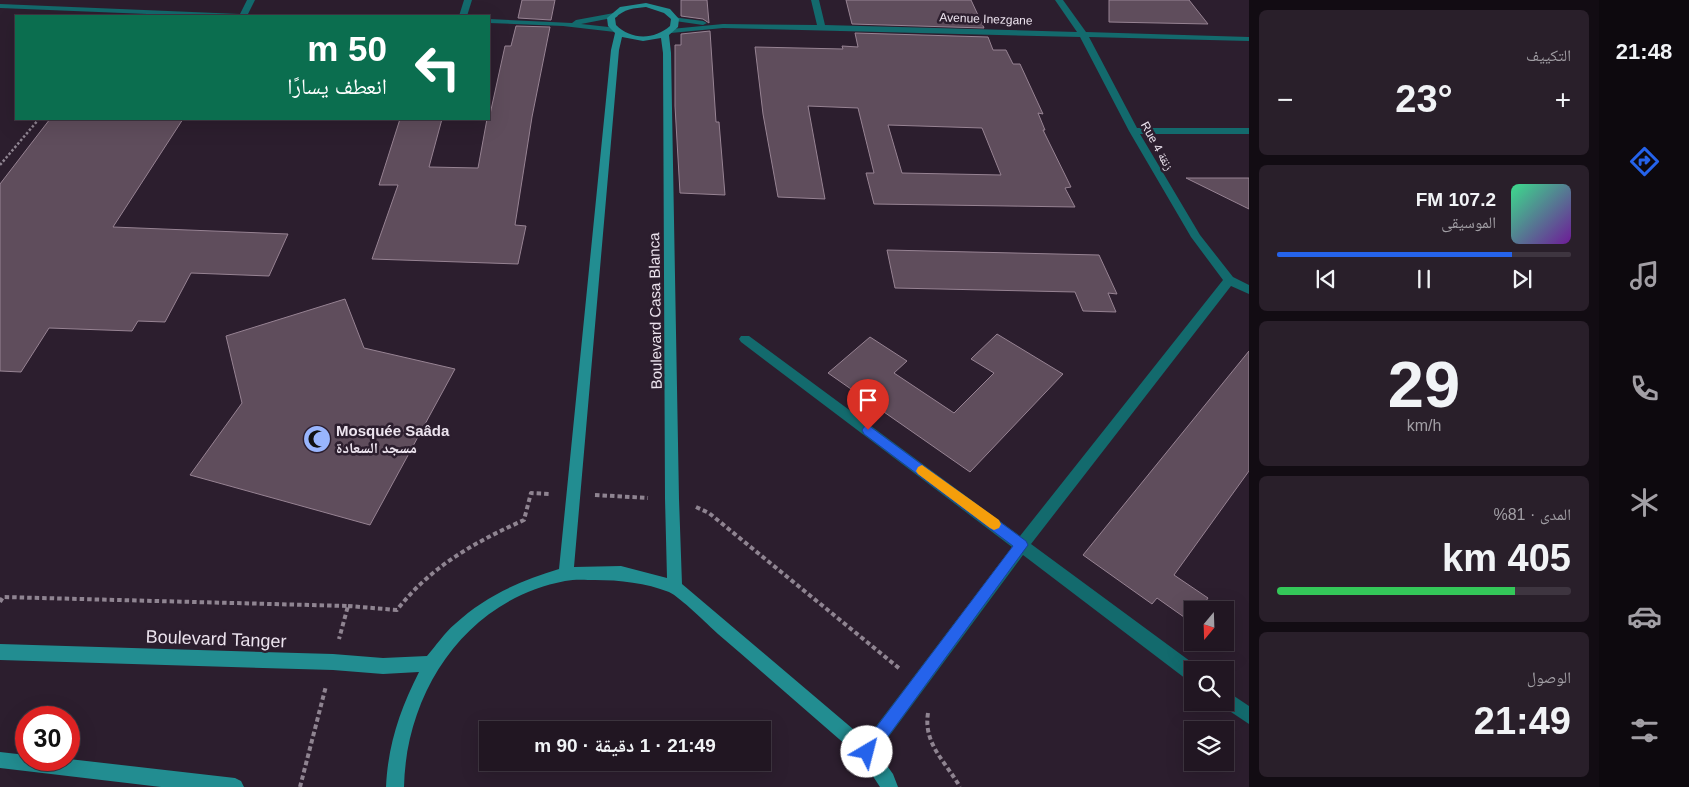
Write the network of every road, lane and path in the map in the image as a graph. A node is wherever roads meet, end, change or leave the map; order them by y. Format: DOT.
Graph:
graph roads {
  1 [pos="251,0"];
  2 [pos="468,0"];
  3 [pos="666,0"];
  4 [pos="815,0"];
  5 [pos="1059,0"];
  6 [pos="623,4"];
  7 [pos="0,6"];
  8 [pos="666,11"];
  9 [pos="220,15"];
  10 [pos="243,15"];
  11 [pos="463,15"];
  12 [pos="614,15"];
  13 [pos="675,19"];
  14 [pos="490,21"];
  15 [pos="564,24"];
  16 [pos="723,26"];
  17 [pos="822,27"];
  18 [pos="617,31"];
  19 [pos="668,33"];
  20 [pos="1083,34"];
  21 [pos="1249,39"];
  22 [pos="38,120"];
  23 [pos="1134,131"];
  24 [pos="1249,131"];
  25 [pos="0,165"];
  26 [pos="1229,280"];
  27 [pos="1249,290"];
  28 [pos="745,338"];
  29 [pos="1022,545"];
  30 [pos="566,574"];
  31 [pos="675,587"];
  32 [pos="0,652"];
  33 [pos="431,664"];
  34 [pos="1184,668"];
  35 [pos="1234,705"];
  36 [pos="1249,716"];
  37 [pos="867,752"];
  38 [pos="0,760"];
  39 [pos="235,787"];
  40 [pos="395,787"];
  41 [pos="889,787"];
  1 -- 10 [label="street"];
  2 -- 11 [label="street"];
  3 -- 8 [label="main road"];
  4 -- 17 [label="street"];
  5 -- 20 [label="street, Rue 4 زنقة"];
  6 -- 8 [label="main road"];
  6 -- 12 [label="main road"];
  7 -- 9 [label="street"];
  8 -- 13 [label="main road"];
  12 -- 15 [label="street"];
  12 -- 18 [label="main road"];
  13 -- 16 [label="street"];
  13 -- 19 [label="main road"];
  14 -- 15 [label="street"];
  15 -- 18 [label="street"];
  16 -- 17 [label="street, Avenue Inezgane"];
  16 -- 19 [label="street"];
  17 -- 20 [label="street, Avenue Inezgane"];
  18 -- 19 [label="main road"];
  18 -- 30 [label="main road"];
  19 -- 31 [label="main road, Boulevard Casa Blanca"];
  20 -- 21 [label="street, Avenue Inezgane"];
  20 -- 23 [label="street, Rue 4 زنقة"];
  22 -- 25 [label="path"];
  23 -- 24 [label="street"];
  23 -- 26 [label="street, Rue 4 زنقة"];
  26 -- 27 [label="street, Rue 4 زنقة"];
  26 -- 29 [label="street"];
  28 -- 29 [label="street"];
  29 -- 34 [label="street"];
  29 -- 37 [label="street"];
  30 -- 31 [label="main road"];
  30 -- 33 [label="main road"];
  31 -- 37 [label="main road"];
  32 -- 33 [label="main road, Boulevard Tanger"];
  33 -- 40 [label="main road"];
  35 -- 36 [label="street"];
  37 -- 41 [label="main road"];
  38 -- 39 [label="main road"];
}
